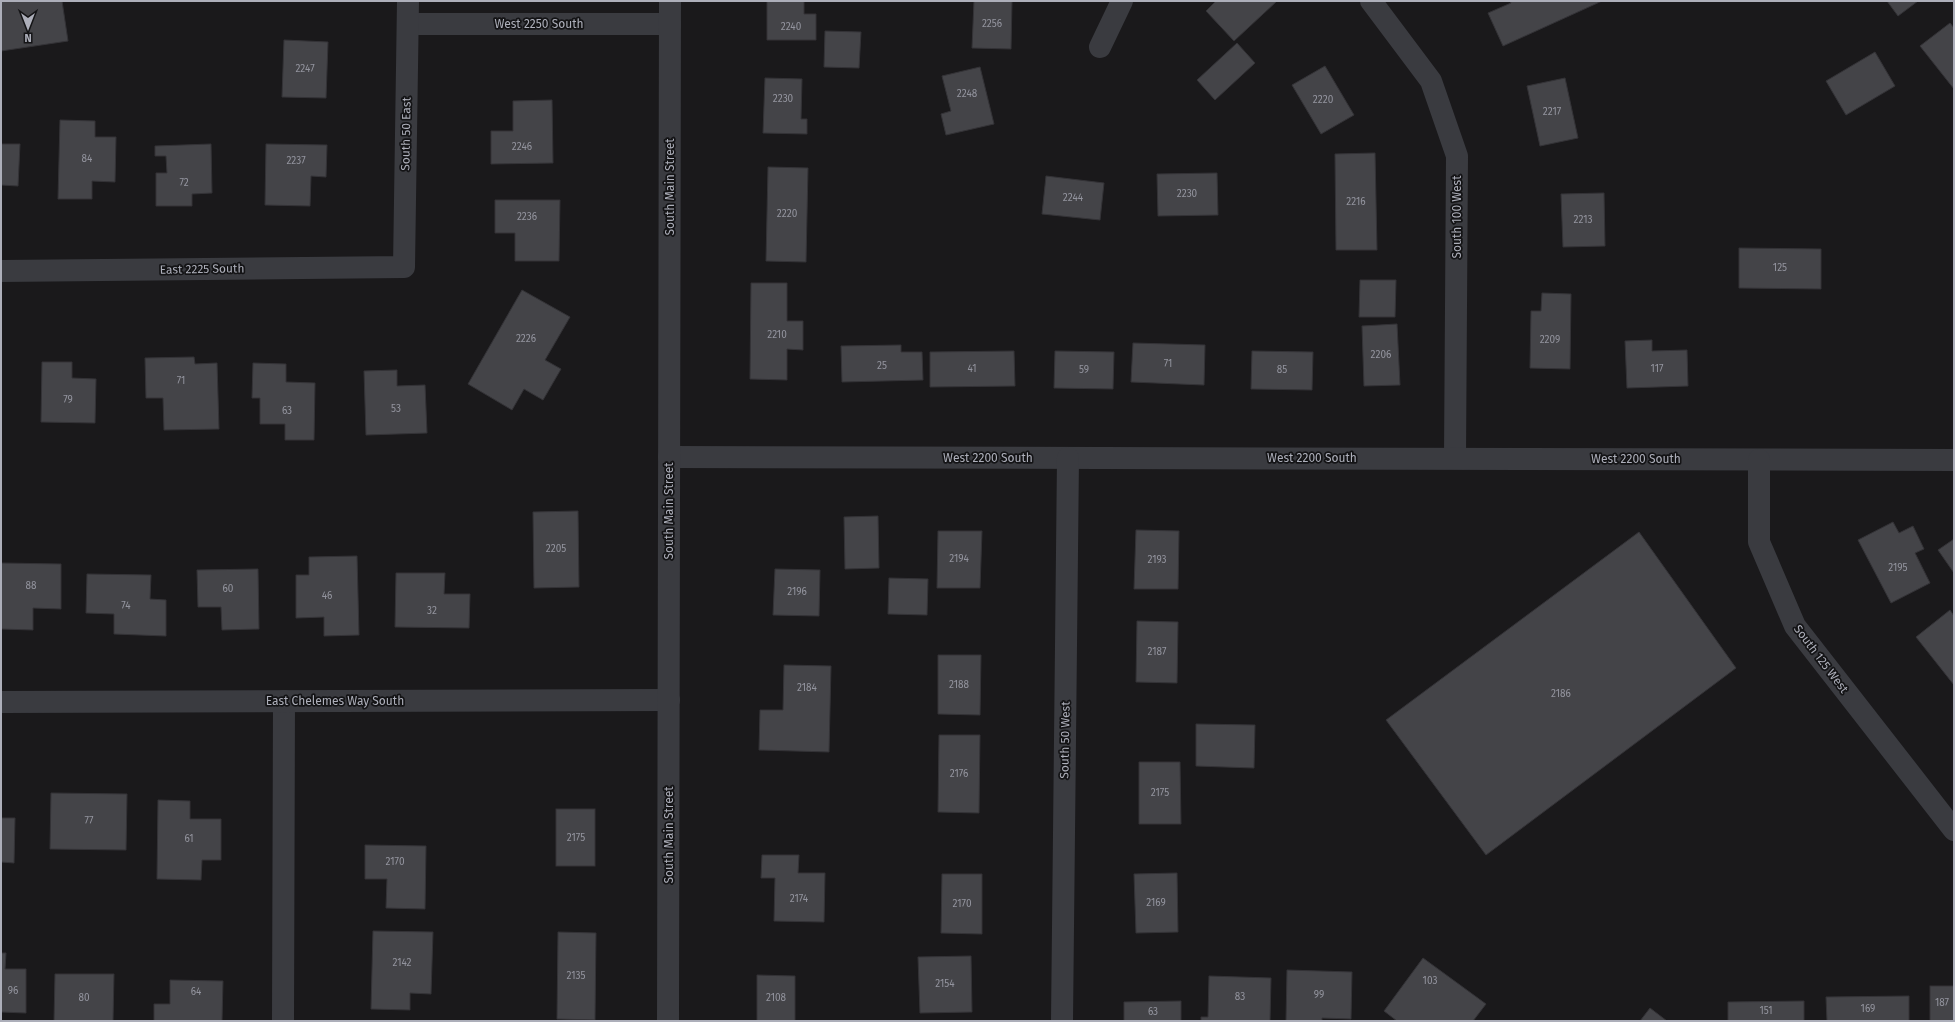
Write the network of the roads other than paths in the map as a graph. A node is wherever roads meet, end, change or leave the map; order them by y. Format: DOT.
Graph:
graph roads {
  1 [pos="408,1"];
  2 [pos="670,1"];
  3 [pos="1122,1"];
  4 [pos="1371,1"];
  5 [pos="408,24"];
  6 [pos="670,24"];
  7 [pos="1100,47"];
  8 [pos="404,267"];
  9 [pos="1,271"];
  10 [pos="670,457"];
  11 [pos="1068,458"];
  12 [pos="1455,458"];
  13 [pos="1759,460"];
  14 [pos="1954,460"];
  15 [pos="669,700"];
  16 [pos="284,701"];
  17 [pos="1,702"];
  18 [pos="1954,830"];
  19 [pos="283,1021"];
  20 [pos="668,1021"];
  21 [pos="1062,1021"];
  1 -- 5 [label="street, South 50 East"];
  2 -- 6 [label="street, South Main Street"];
  3 -- 7 [label="street"];
  4 -- 12 [label="street, South 100 West"];
  5 -- 6 [label="street, West 2250 South"];
  5 -- 8 [label="street, South 50 East"];
  6 -- 10 [label="street, South Main Street"];
  8 -- 9 [label="street, East 2225 South"];
  10 -- 11 [label="street, West 2200 South"];
  10 -- 15 [label="street, South Main Street"];
  11 -- 12 [label="street, West 2200 South"];
  11 -- 21 [label="street, South 50 West"];
  12 -- 13 [label="street, West 2200 South"];
  13 -- 14 [label="street, West 2200 South"];
  13 -- 18 [label="street, South 125 West"];
  15 -- 16 [label="street, East Chelemes Way South"];
  15 -- 20 [label="street, South Main Street"];
  16 -- 17 [label="street, East Chelemes Way South"];
  16 -- 19 [label="street"];
}
